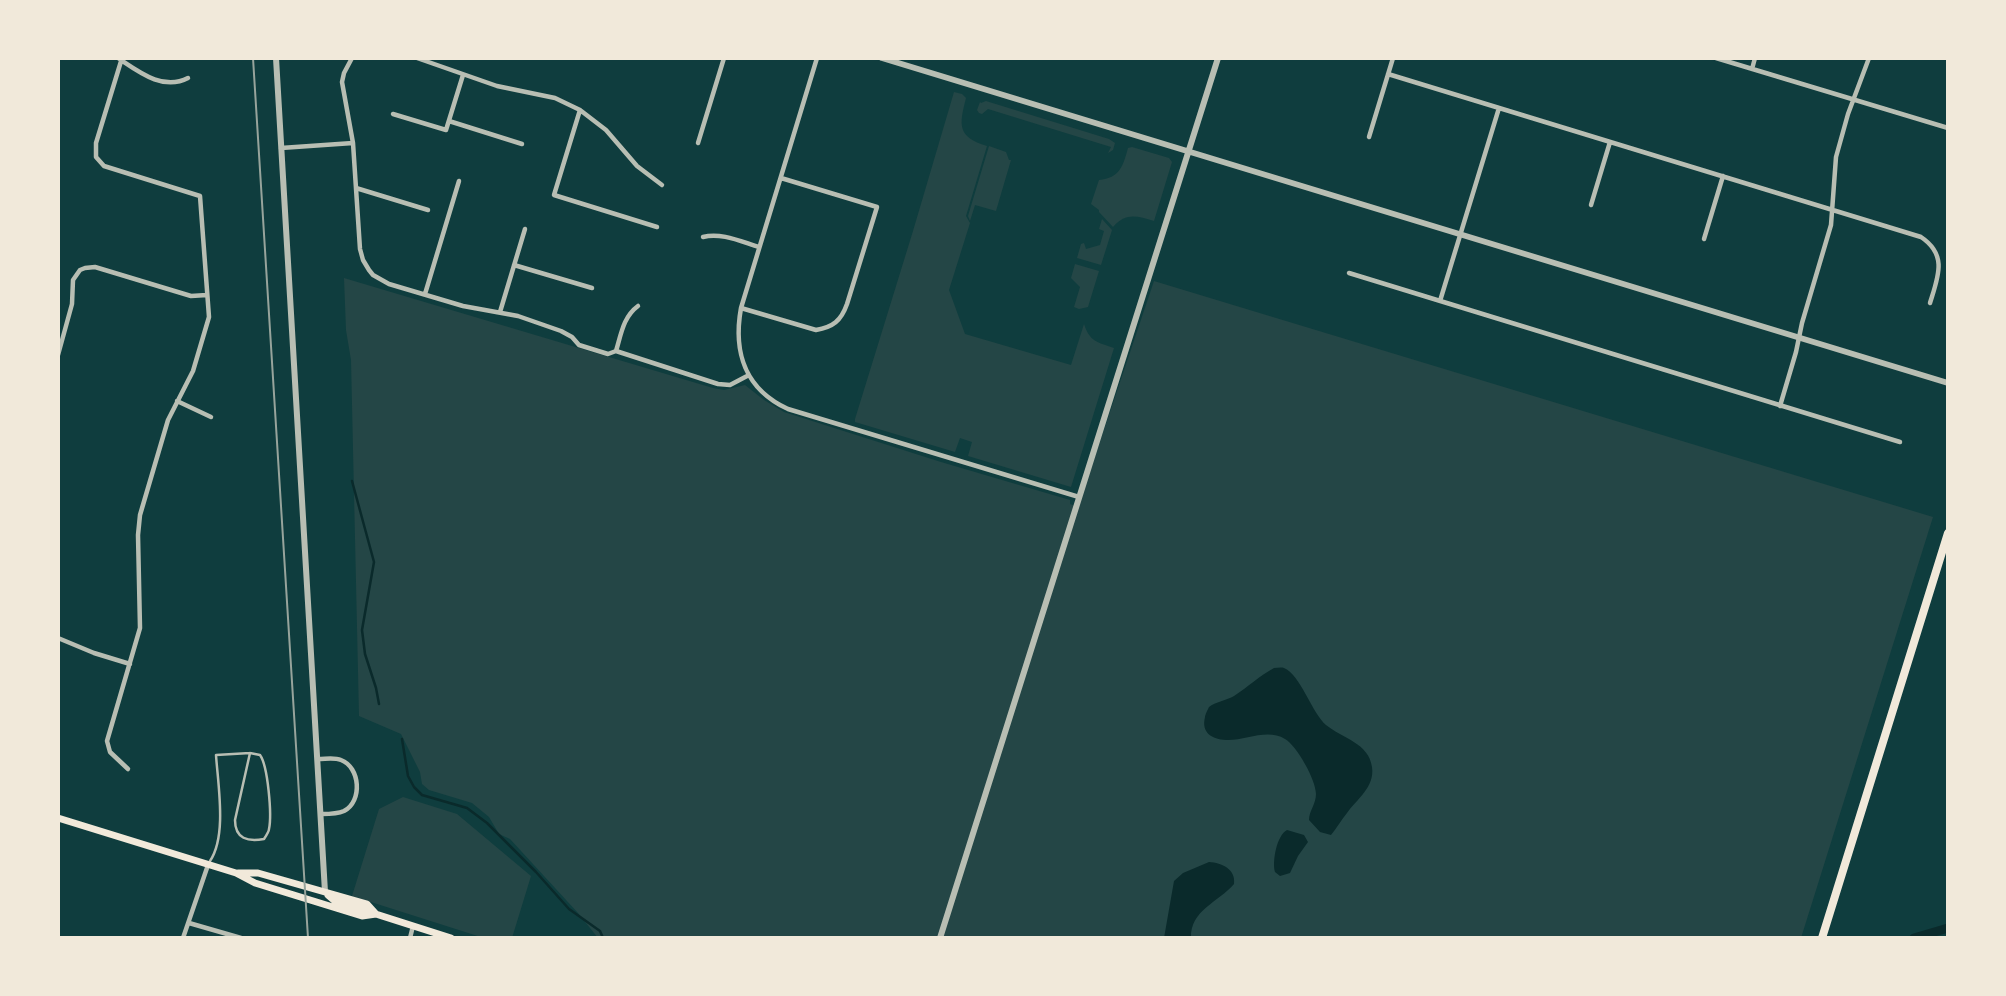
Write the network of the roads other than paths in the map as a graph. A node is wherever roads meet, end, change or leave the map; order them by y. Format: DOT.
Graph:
graph roads {
  1 [pos="120,58"];
  2 [pos="276,58"];
  3 [pos="352,58"];
  4 [pos="417,58"];
  5 [pos="724,58"];
  6 [pos="817,58"];
  7 [pos="883,58"];
  8 [pos="1218,58"];
  9 [pos="1393,58"];
  10 [pos="1716,58"];
  11 [pos="1755,58"];
  12 [pos="1869,58"];
  13 [pos="1752,69"];
  14 [pos="1388,74"];
  15 [pos="463,75"];
  16 [pos="188,78"];
  17 [pos="1854,100"];
  18 [pos="1499,108"];
  19 [pos="580,110"];
  20 [pos="393,114"];
  21 [pos="449,121"];
  22 [pos="1948,128"];
  23 [pos="1369,137"];
  24 [pos="1610,142"];
  25 [pos="698,143"];
  26 [pos="353,144"];
  27 [pos="522,144"];
  28 [pos="281,148"];
  29 [pos="1188,151"];
  30 [pos="1723,176"];
  31 [pos="781,178"];
  32 [pos="459,181"];
  33 [pos="662,185"];
  34 [pos="356,188"];
  35 [pos="1591,205"];
  36 [pos="428,210"];
  37 [pos="1833,210"];
  38 [pos="657,226"];
  39 [pos="525,229"];
  40 [pos="1461,234"];
  41 [pos="703,237"];
  42 [pos="1704,239"];
  43 [pos="760,247"];
  44 [pos="514,265"];
  45 [pos="1349,272"];
  46 [pos="592,288"];
  47 [pos="425,294"];
  48 [pos="207,295"];
  49 [pos="1440,301"];
  50 [pos="1930,303"];
  51 [pos="638,306"];
  52 [pos="741,308"];
  53 [pos="500,312"];
  54 [pos="1800,337"];
  55 [pos="615,351"];
  56 [pos="58,355"];
  57 [pos="749,375"];
  58 [pos="1948,383"];
  59 [pos="177,401"];
  60 [pos="1780,406"];
  61 [pos="211,417"];
  62 [pos="1900,442"];
  63 [pos="1079,497"];
  64 [pos="1948,533"];
  65 [pos="58,638"];
  66 [pos="130,664"];
  67 [pos="250,753"];
  68 [pos="318,759"];
  69 [pos="128,769"];
  70 [pos="322,814"];
  71 [pos="58,818"];
  72 [pos="208,864"];
  73 [pos="236,873"];
  74 [pos="325,892"];
  75 [pos="376,914"];
  76 [pos="189,923"];
  77 [pos="413,926"];
  78 [pos="183,938"];
  79 [pos="241,938"];
  80 [pos="410,938"];
  81 [pos="451,938"];
  82 [pos="940,938"];
  83 [pos="1822,938"];
  1 -- 16 [label="street"];
  1 -- 48 [label="street"];
  2 -- 28 [label="street"];
  3 -- 26 [label="street"];
  4 -- 15 [label="street"];
  5 -- 25 [label="street"];
  6 -- 31 [label="street"];
  7 -- 29 [label="street"];
  8 -- 29 [label="street"];
  9 -- 14 [label="street"];
  10 -- 13 [label="street"];
  11 -- 13 [label="street"];
  12 -- 17 [label="street"];
  13 -- 17 [label="street"];
  14 -- 18 [label="street"];
  14 -- 23 [label="street"];
  15 -- 19 [label="street"];
  15 -- 21 [label="street"];
  17 -- 22 [label="street"];
  17 -- 37 [label="street"];
  18 -- 24 [label="street"];
  18 -- 40 [label="street"];
  19 -- 33 [label="street"];
  19 -- 38 [label="street"];
  20 -- 21 [label="street"];
  21 -- 27 [label="street"];
  24 -- 30 [label="street"];
  24 -- 35 [label="street"];
  26 -- 28 [label="street"];
  26 -- 34 [label="street"];
  28 -- 68 [label="street"];
  29 -- 40 [label="street"];
  29 -- 63 [label="street"];
  30 -- 37 [label="street"];
  30 -- 42 [label="street"];
  31 -- 43 [label="street"];
  31 -- 52 [label="street"];
  32 -- 47 [label="street"];
  34 -- 36 [label="street"];
  34 -- 47 [label="street"];
  37 -- 50 [label="street"];
  37 -- 54 [label="street"];
  39 -- 44 [label="street"];
  40 -- 49 [label="street"];
  40 -- 54 [label="street"];
  41 -- 43 [label="street"];
  43 -- 52 [label="street"];
  44 -- 46 [label="street"];
  44 -- 53 [label="street"];
  45 -- 49 [label="street"];
  47 -- 53 [label="street"];
  48 -- 56 [label="street"];
  48 -- 59 [label="street"];
  49 -- 60 [label="street"];
  51 -- 55 [label="street"];
  52 -- 57 [label="street"];
  53 -- 55 [label="street"];
  54 -- 58 [label="street"];
  54 -- 60 [label="street"];
  55 -- 57 [label="street"];
  57 -- 63 [label="street"];
  59 -- 61 [label="street"];
  59 -- 66 [label="street"];
  60 -- 62 [label="street"];
  63 -- 82 [label="street"];
  64 -- 83 [label="main road"];
  65 -- 66 [label="street"];
  66 -- 69 [label="street"];
  67 -- 67 [label="lane"];
  67 -- 72 [label="lane"];
  68 -- 70 [label="street"];
  68 -- 70 [label="street"];
  70 -- 74 [label="street"];
  71 -- 72 [label="main road"];
  72 -- 73 [label="main road"];
  72 -- 76 [label="street"];
  73 -- 74 [label="main road"];
  73 -- 75 [label="main road"];
  74 -- 75 [label="main road"];
  75 -- 77 [label="main road"];
  76 -- 78 [label="street"];
  76 -- 79 [label="street"];
  77 -- 80 [label="street"];
  77 -- 81 [label="main road"];
}
